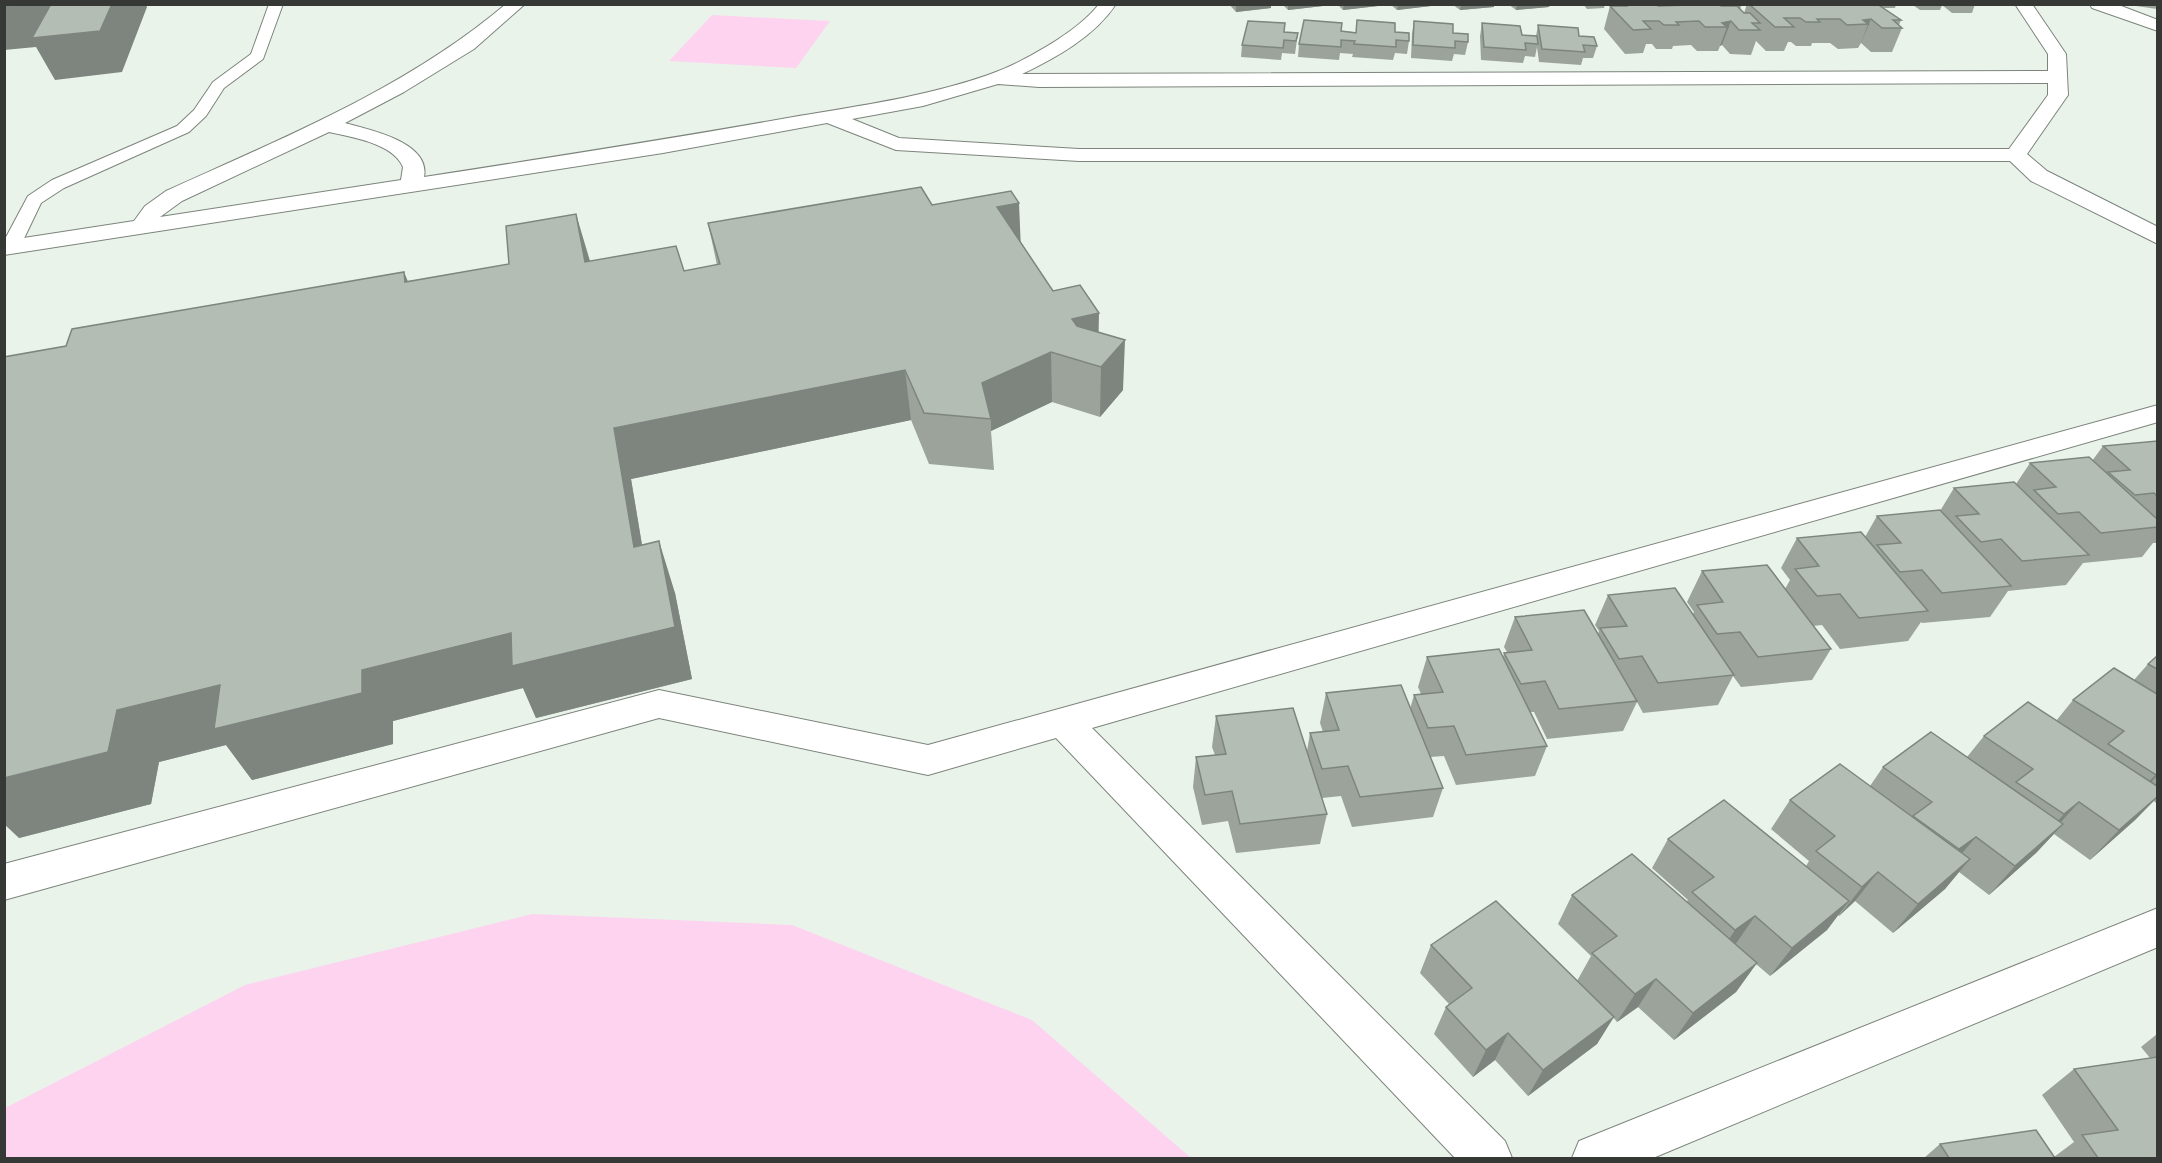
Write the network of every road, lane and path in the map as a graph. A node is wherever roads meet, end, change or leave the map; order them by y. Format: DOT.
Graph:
graph roads {
  1 [pos="276,4"];
  2 [pos="517,4"];
  3 [pos="1108,4"];
  4 [pos="2023,4"];
  5 [pos="2098,4"];
  6 [pos="2157,26"];
  7 [pos="2058,76"];
  8 [pos="996,78"];
  9 [pos="832,118"];
  10 [pos="328,125"];
  11 [pos="2015,155"];
  12 [pos="410,186"];
  13 [pos="142,227"];
  14 [pos="2157,237"];
  15 [pos="8,247"];
  16 [pos="2157,413"];
  17 [pos="1063,722"];
  18 [pos="4,882"];
  19 [pos="2157,927"];
  20 [pos="1488,1158"];
  21 [pos="1596,1158"];
  1 -- 15 [label="lane"];
  2 -- 10 [label="street"];
  3 -- 8 [label="street"];
  4 -- 7 [label="street"];
  5 -- 6 [label="street"];
  7 -- 8 [label="street"];
  7 -- 11 [label="street"];
  8 -- 9 [label="street"];
  9 -- 11 [label="street"];
  9 -- 12 [label="street"];
  10 -- 12 [label="street"];
  10 -- 13 [label="street"];
  11 -- 14 [label="street"];
  12 -- 13 [label="street"];
  13 -- 15 [label="street"];
  16 -- 17 [label="street"];
  17 -- 18 [label="street"];
  17 -- 20 [label="street"];
  19 -- 21 [label="street"];
}
